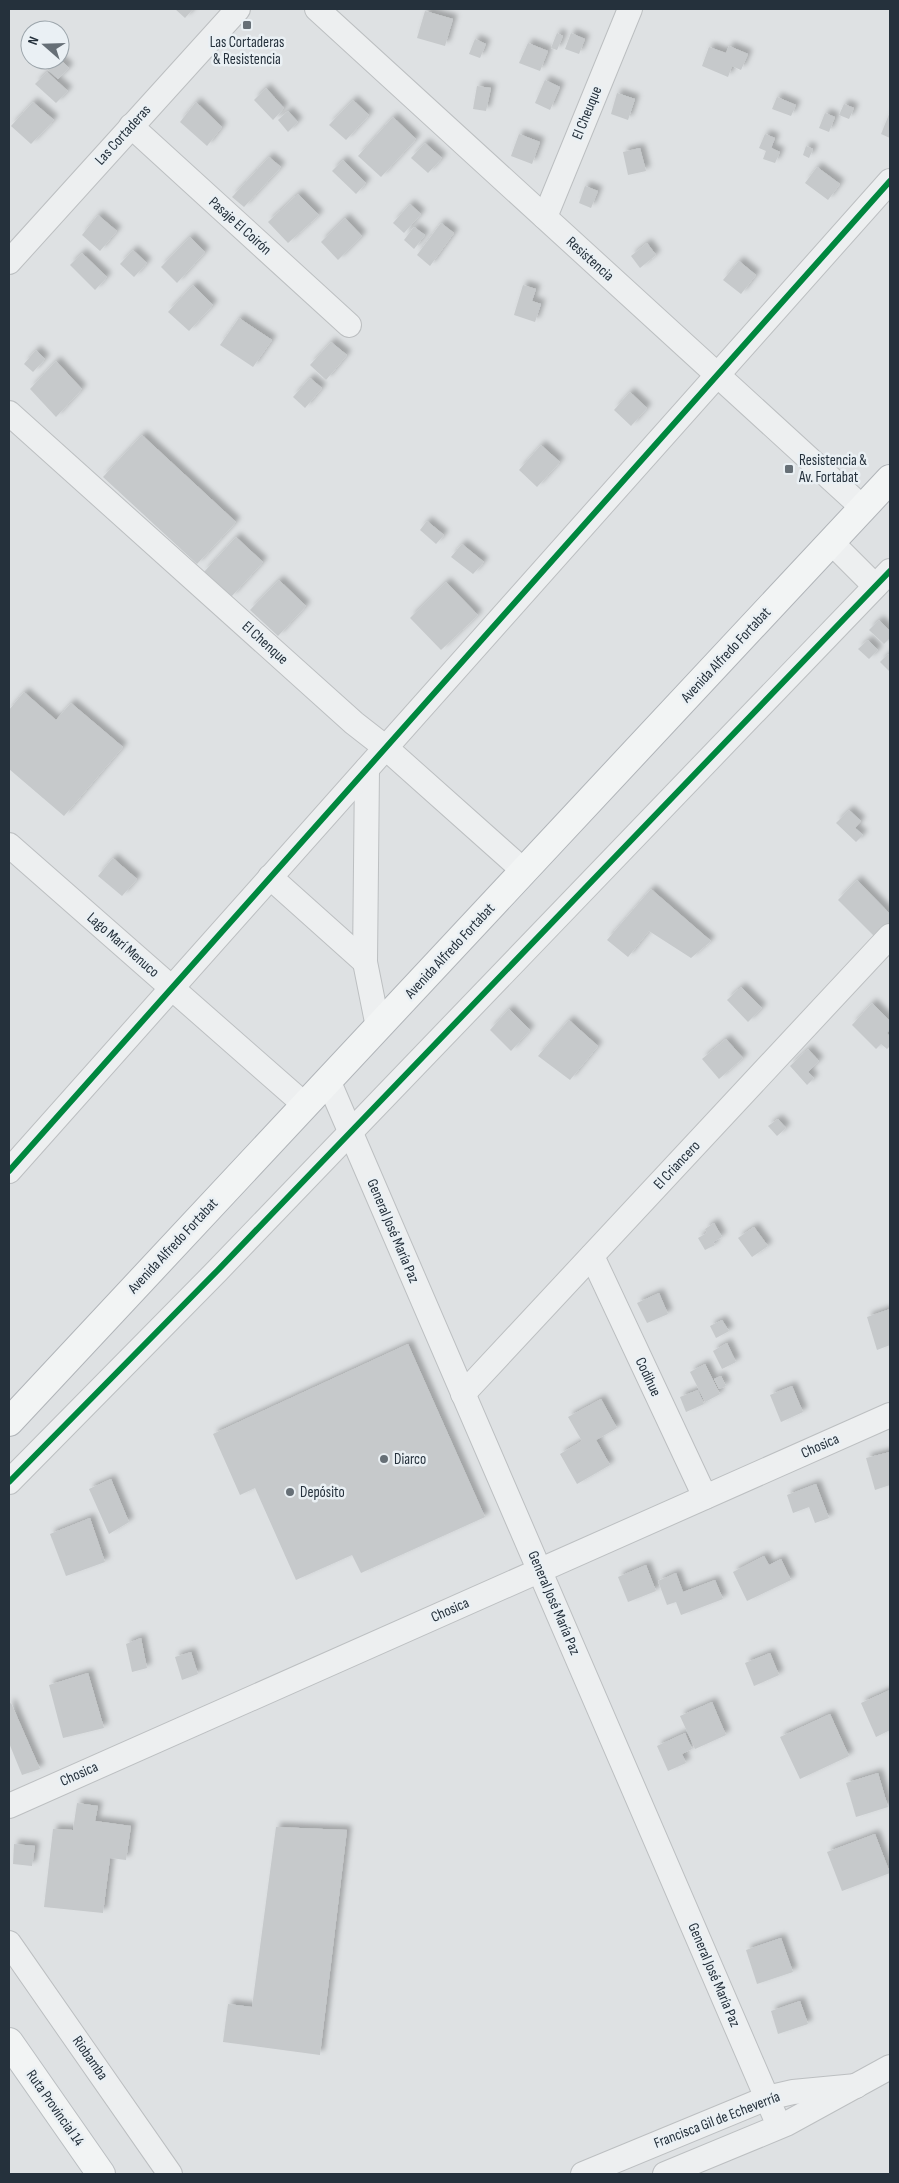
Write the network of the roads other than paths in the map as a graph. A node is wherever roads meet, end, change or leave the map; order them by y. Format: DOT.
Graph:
graph roads {
  1 [pos="238,9"];
  2 [pos="316,9"];
  3 [pos="630,9"];
  4 [pos="131,126"];
  5 [pos="890,181"];
  6 [pos="545,217"];
  7 [pos="9,262"];
  8 [pos="349,325"];
  9 [pos="717,375"];
  10 [pos="9,413"];
  11 [pos="890,479"];
  12 [pos="863,508"];
  13 [pos="831,542"];
  14 [pos="883,578"];
  15 [pos="386,748"];
  16 [pos="367,769"];
  17 [pos="9,845"];
  18 [pos="524,871"];
  19 [pos="270,877"];
  20 [pos="890,936"];
  21 [pos="365,962"];
  22 [pos="172,988"];
  23 [pos="378,1027"];
  24 [pos="328,1080"];
  25 [pos="305,1105"];
  26 [pos="351,1132"];
  27 [pos="9,1171"];
  28 [pos="592,1256"];
  29 [pos="464,1394"];
  30 [pos="890,1415"];
  31 [pos="9,1422"];
  32 [pos="9,1482"];
  33 [pos="705,1497"];
  34 [pos="540,1570"];
  35 [pos="9,1806"];
  36 [pos="10,1948"];
  37 [pos="9,2042"];
  38 [pos="890,2068"];
  39 [pos="856,2086"];
  40 [pos="767,2098"];
  41 [pos="779,2126"];
  42 [pos="101,2174"];
  43 [pos="170,2174"];
  44 [pos="583,2174"];
  45 [pos="665,2174"];
  1 -- 4 [label="street, Las Cortaderas"];
  2 -- 6 [label="street, Resistencia"];
  3 -- 6 [label="street, El Cheuque"];
  4 -- 7 [label="street, Las Cortaderas"];
  4 -- 8 [label="street, Pasaje El Coirón"];
  5 -- 9 [label="street"];
  6 -- 9 [label="street, Resistencia"];
  9 -- 12 [label="street, Resistencia"];
  9 -- 15 [label="street"];
  10 -- 15 [label="street, El Chenque"];
  11 -- 12 [label="main road, Avenida Alfredo Fortabat"];
  12 -- 13 [label="main road, Avenida Alfredo Fortabat"];
  13 -- 14 [label="street"];
  13 -- 18 [label="main road, Avenida Alfredo Fortabat"];
  14 -- 26 [label="street"];
  15 -- 16 [label="street"];
  15 -- 18 [label="street, El Chenque"];
  16 -- 19 [label="street"];
  16 -- 21 [label="street"];
  17 -- 22 [label="street, Lago Marí Menuco"];
  18 -- 23 [label="main road, Avenida Alfredo Fortabat"];
  19 -- 21 [label="street"];
  19 -- 22 [label="street"];
  20 -- 28 [label="street, El Criancero"];
  21 -- 23 [label="street"];
  22 -- 25 [label="street, Lago Marí Menuco"];
  22 -- 27 [label="street"];
  23 -- 24 [label="main road, Avenida Alfredo Fortabat"];
  24 -- 25 [label="main road, Avenida Alfredo Fortabat"];
  24 -- 26 [label="street, General José María Paz"];
  25 -- 31 [label="main road, Avenida Alfredo Fortabat"];
  26 -- 29 [label="street, General José María Paz"];
  26 -- 32 [label="street"];
  28 -- 29 [label="street, El Criancero"];
  28 -- 33 [label="street, Codihue"];
  29 -- 34 [label="street, General José María Paz"];
  30 -- 33 [label="street, Chosica"];
  33 -- 34 [label="street, Chosica"];
  34 -- 35 [label="street, Chosica"];
  34 -- 40 [label="street, General José María Paz"];
  36 -- 43 [label="street, Riobamba"];
  37 -- 42 [label="main road, Ruta Provincial 14"];
  38 -- 39 [label="street, Francisca Gil de Echeverría"];
  39 -- 40 [label="street, Francisca Gil de Echeverría"];
  39 -- 41 [label="street, Francisca Gil de Echeverría"];
  40 -- 41 [label="street, General José María Paz"];
  40 -- 44 [label="street, Francisca Gil de Echeverría"];
  41 -- 45 [label="street, Francisca Gil de Echeverría"];
}
